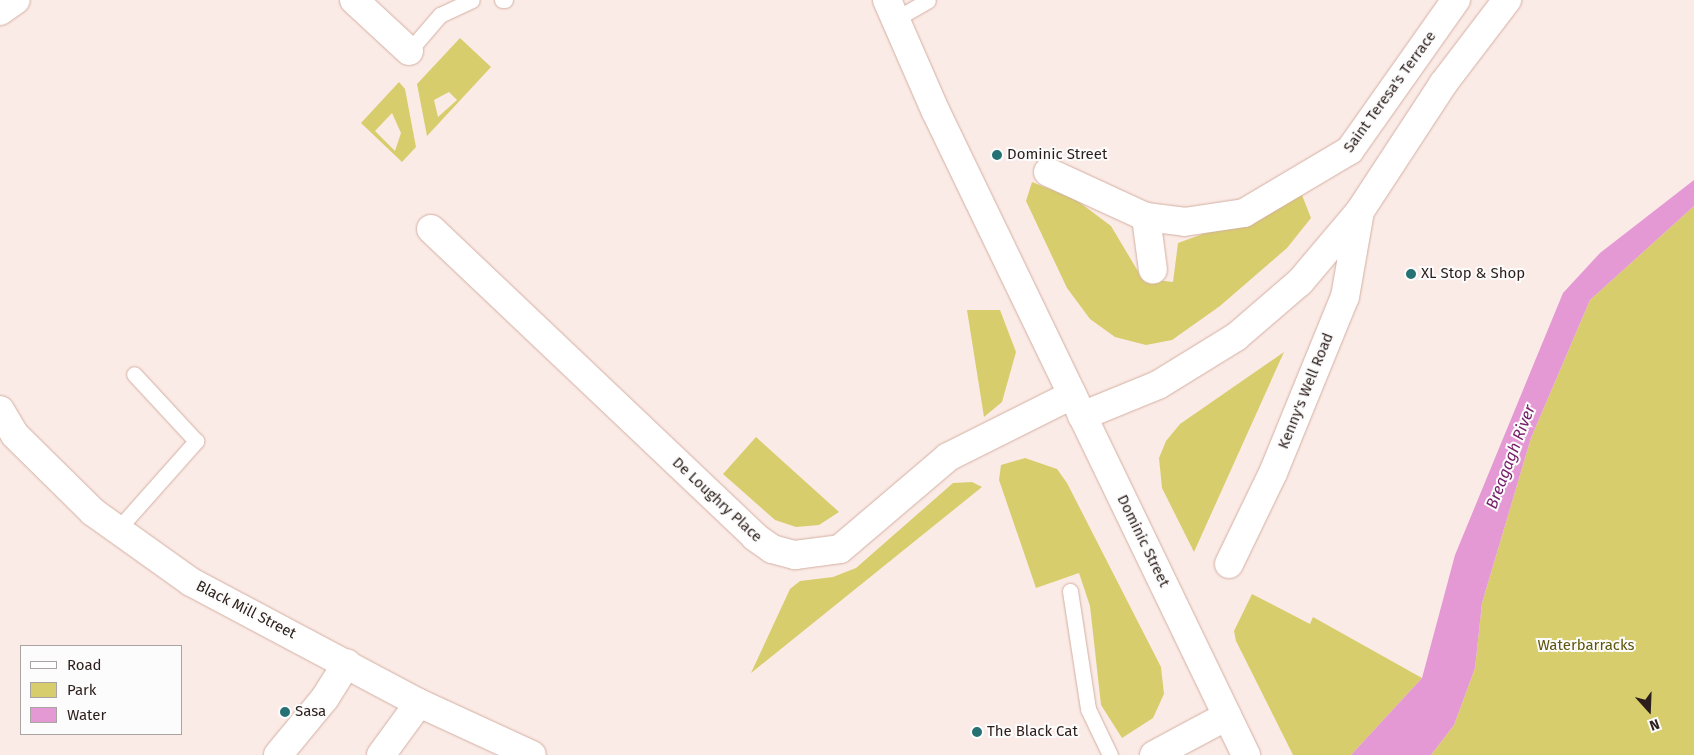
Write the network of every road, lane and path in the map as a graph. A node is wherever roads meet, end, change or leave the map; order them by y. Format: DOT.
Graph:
graph roads {
  1 [pos="16,0"];
  2 [pos="354,0"];
  3 [pos="472,0"];
  4 [pos="928,0"];
  5 [pos="1456,0"];
  6 [pos="1506,0"];
  7 [pos="891,10"];
  8 [pos="0,11"];
  9 [pos="409,51"];
  10 [pos="1048,172"];
  11 [pos="1360,211"];
  12 [pos="1146,217"];
  13 [pos="431,229"];
  14 [pos="1152,270"];
  15 [pos="134,374"];
  16 [pos="1077,406"];
  17 [pos="0,410"];
  18 [pos="118,529"];
  19 [pos="1229,564"];
  20 [pos="1070,591"];
  21 [pos="347,663"];
  22 [pos="419,703"];
  23 [pos="1227,716"];
  24 [pos="278,755"];
  25 [pos="381,755"];
  26 [pos="532,755"];
  27 [pos="1110,755"];
  28 [pos="1154,755"];
  29 [pos="1246,755"];
  1 -- 8 [label="street"];
  2 -- 9 [label="street"];
  3 -- 9 [label="lane"];
  4 -- 7 [label="lane"];
  5 -- 12 [label="street, Saint Teresa's Terrace"];
  6 -- 11 [label="street, Kenny's Well Road"];
  7 -- 16 [label="street, Dominic Street"];
  10 -- 12 [label="street, Saint Teresa's Terrace"];
  11 -- 16 [label="street, Kenny's Well Road"];
  11 -- 19 [label="street, Kenny's Well Road"];
  12 -- 14 [label="street"];
  13 -- 16 [label="street, De Loughry Place"];
  15 -- 18 [label="lane"];
  16 -- 23 [label="street, Dominic Street"];
  17 -- 18 [label="street, Black Mill Street"];
  18 -- 21 [label="street, Black Mill Street"];
  20 -- 27 [label="lane"];
  21 -- 22 [label="street, Black Mill Street"];
  21 -- 24 [label="street"];
  22 -- 25 [label="street"];
  22 -- 26 [label="street, Black Mill Street"];
  23 -- 28 [label="street"];
  23 -- 29 [label="street, Dominic Street"];
}
